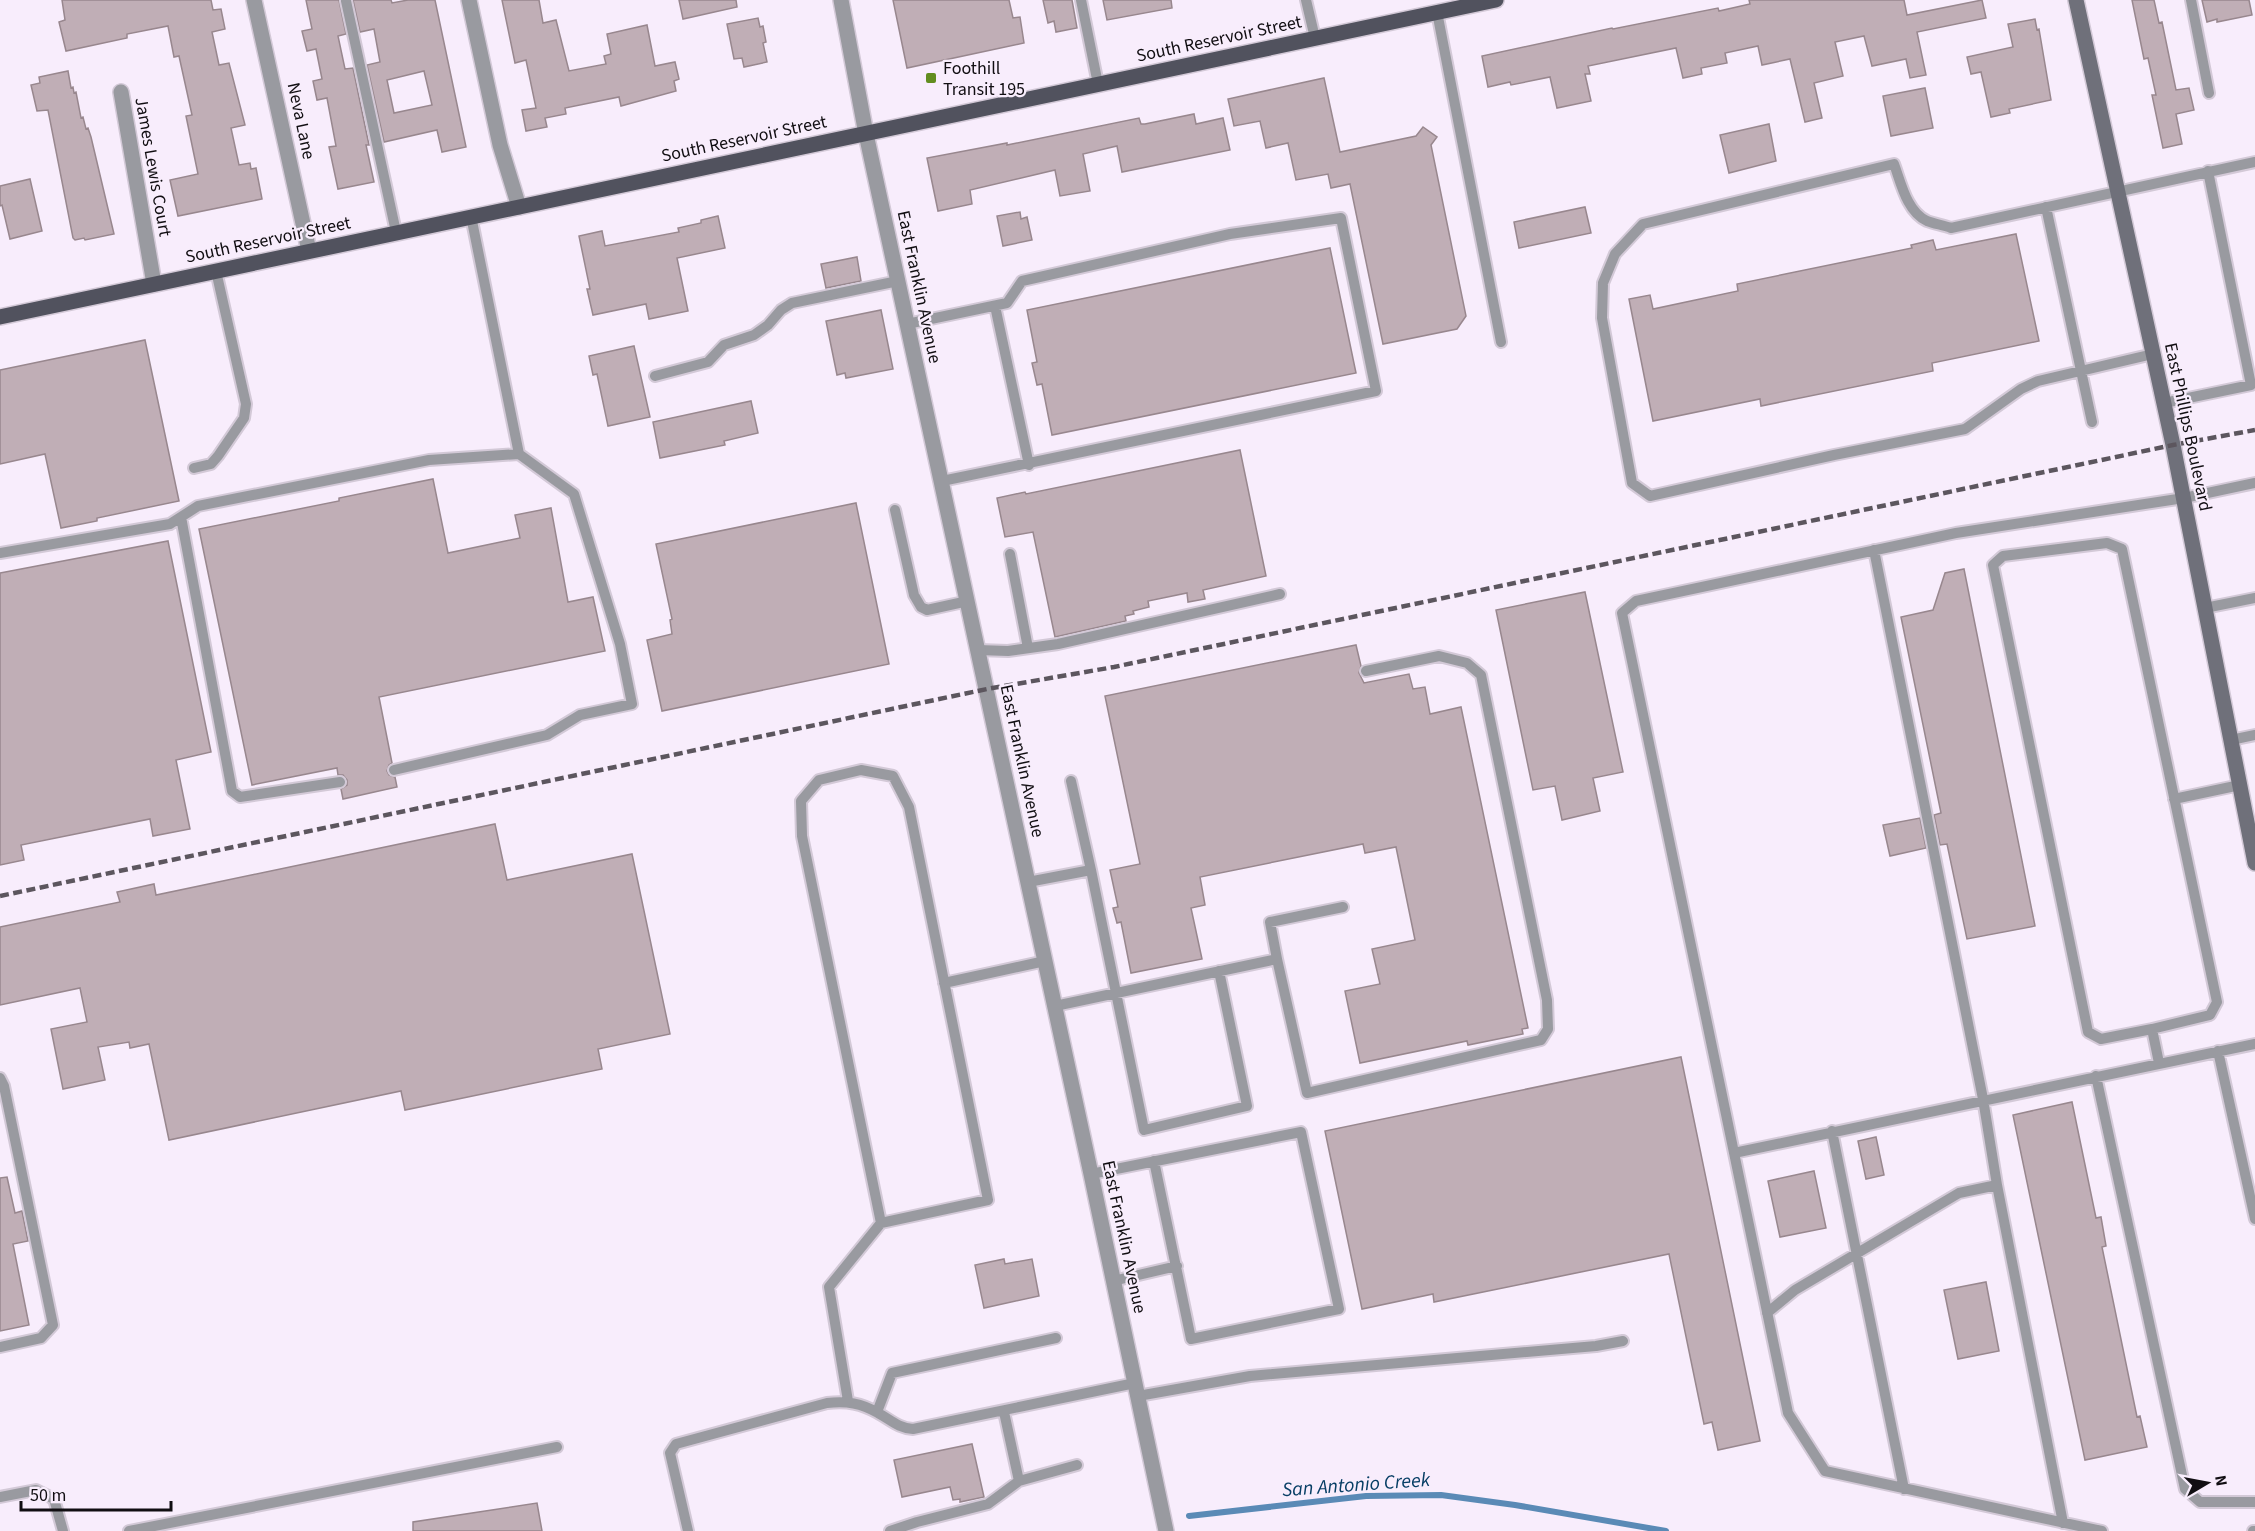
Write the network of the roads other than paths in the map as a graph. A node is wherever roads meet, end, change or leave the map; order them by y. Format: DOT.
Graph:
graph roads {
  1 [pos="254,0"];
  2 [pos="346,0"];
  3 [pos="469,0"];
  4 [pos="841,0"];
  5 [pos="1081,0"];
  6 [pos="1306,0"];
  7 [pos="1496,0"];
  8 [pos="2076,0"];
  9 [pos="2191,0"];
  10 [pos="1437,12"];
  11 [pos="1315,38"];
  12 [pos="1098,84"];
  13 [pos="121,92"];
  14 [pos="2209,93"];
  15 [pos="866,134"];
  16 [pos="2255,162"];
  17 [pos="2208,171"];
  18 [pos="2118,190"];
  19 [pos="519,207"];
  20 [pos="2046,207"];
  21 [pos="471,216"];
  22 [pos="396,232"];
  23 [pos="309,250"];
  24 [pos="216,271"];
  25 [pos="898,281"];
  26 [pos="154,284"];
  27 [pos="995,306"];
  28 [pos="0,317"];
  29 [pos="907,324"];
  30 [pos="1501,342"];
  31 [pos="2154,354"];
  32 [pos="2081,372"];
  33 [pos="655,376"];
  34 [pos="2164,403"];
  35 [pos="2092,423"];
  36 [pos="519,454"];
  37 [pos="1029,465"];
  38 [pos="194,468"];
  39 [pos="942,481"];
  40 [pos="2255,483"];
  41 [pos="2184,498"];
  42 [pos="895,510"];
  43 [pos="181,517"];
  44 [pos="1874,550"];
  45 [pos="0,553"];
  46 [pos="1010,554"];
  47 [pos="1280,594"];
  48 [pos="2255,598"];
  49 [pos="968,601"];
  50 [pos="2205,608"];
  51 [pos="1028,648"];
  52 [pos="978,650"];
  53 [pos="1366,671"];
  54 [pos="2255,735"];
  55 [pos="2231,740"];
  56 [pos="394,770"];
  57 [pos="1071,781"];
  58 [pos="340,782"];
  59 [pos="2240,785"];
  60 [pos="2174,799"];
  61 [pos="2255,863"];
  62 [pos="1091,870"];
  63 [pos="1028,882"];
  64 [pos="1342,907"];
  65 [pos="1277,959"];
  66 [pos="1046,961"];
  67 [pos="1219,971"];
  68 [pos="944,983"];
  69 [pos="1117,992"];
  70 [pos="1055,1006"];
  71 [pos="2152,1029"];
  72 [pos="2255,1044"];
  73 [pos="2218,1051"];
  74 [pos="2159,1063"];
  75 [pos="2096,1076"];
  76 [pos="0,1078"];
  77 [pos="1983,1099"];
  78 [pos="1832,1131"];
  79 [pos="1734,1153"];
  80 [pos="1154,1161"];
  81 [pos="1091,1174"];
  82 [pos="1997,1185"];
  83 [pos="2255,1219"];
  84 [pos="881,1223"];
  85 [pos="1857,1253"];
  86 [pos="1177,1266"];
  87 [pos="1113,1281"];
  88 [pos="1767,1313"];
  89 [pos="1056,1338"];
  90 [pos="1623,1341"];
  91 [pos="0,1347"];
  92 [pos="1136,1389"];
  93 [pos="848,1401"];
  94 [pos="877,1412"];
  95 [pos="1004,1412"];
  96 [pos="557,1447"];
  97 [pos="1077,1465"];
  98 [pos="1019,1481"];
  99 [pos="1904,1489"];
  100 [pos="0,1497"];
  101 [pos="2255,1502"];
  102 [pos="2063,1523"];
  103 [pos="63,1531"];
  104 [pos="129,1531"];
  105 [pos="688,1531"];
  106 [pos="890,1531"];
  107 [pos="1166,1531"];
  108 [pos="2102,1531"];
  1 -- 23 [label="street, Neva Lane"];
  2 -- 22 [label="lane"];
  3 -- 19 [label="street"];
  4 -- 15 [label="street, East Franklin Avenue"];
  5 -- 12 [label="lane"];
  6 -- 11 [label="lane"];
  7 -- 10 [label="main road, South Reservoir Street"];
  8 -- 18 [label="street, East Phillips Boulevard"];
  9 -- 14 [label="lane"];
  10 -- 11 [label="main road, South Reservoir Street"];
  10 -- 30 [label="lane"];
  11 -- 12 [label="main road, South Reservoir Street"];
  12 -- 15 [label="main road, South Reservoir Street"];
  13 -- 26 [label="street, James Lewis Court"];
  15 -- 19 [label="main road, South Reservoir Street"];
  15 -- 25 [label="street, East Franklin Avenue"];
  16 -- 17 [label="lane"];
  17 -- 18 [label="lane"];
  17 -- 34 [label="lane"];
  18 -- 20 [label="lane"];
  18 -- 31 [label="street, East Phillips Boulevard"];
  19 -- 21 [label="main road, South Reservoir Street"];
  20 -- 32 [label="lane"];
  20 -- 32 [label="lane"];
  21 -- 22 [label="main road, South Reservoir Street"];
  21 -- 36 [label="lane"];
  22 -- 23 [label="main road, South Reservoir Street"];
  23 -- 24 [label="main road, South Reservoir Street"];
  24 -- 26 [label="main road, South Reservoir Street"];
  24 -- 38 [label="lane"];
  25 -- 29 [label="street, East Franklin Avenue"];
  25 -- 33 [label="lane"];
  26 -- 28 [label="main road, South Reservoir Street"];
  27 -- 29 [label="lane"];
  27 -- 37 [label="lane"];
  27 -- 37 [label="lane"];
  29 -- 39 [label="street, East Franklin Avenue"];
  31 -- 32 [label="lane"];
  31 -- 34 [label="street, East Phillips Boulevard"];
  32 -- 35 [label="lane"];
  34 -- 41 [label="street, East Phillips Boulevard"];
  36 -- 43 [label="lane"];
  36 -- 56 [label="lane"];
  37 -- 39 [label="lane"];
  39 -- 49 [label="street, East Franklin Avenue"];
  40 -- 41 [label="lane"];
  41 -- 44 [label="lane"];
  41 -- 50 [label="street, East Phillips Boulevard"];
  42 -- 49 [label="lane"];
  43 -- 45 [label="lane"];
  43 -- 58 [label="lane"];
  44 -- 77 [label="lane"];
  44 -- 79 [label="lane"];
  46 -- 51 [label="lane"];
  47 -- 51 [label="lane"];
  48 -- 50 [label="lane"];
  49 -- 52 [label="street, East Franklin Avenue"];
  50 -- 55 [label="street, East Phillips Boulevard"];
  51 -- 52 [label="lane"];
  52 -- 63 [label="street, East Franklin Avenue"];
  53 -- 65 [label="lane"];
  54 -- 55 [label="lane"];
  55 -- 59 [label="street, East Phillips Boulevard"];
  57 -- 62 [label="lane"];
  59 -- 60 [label="lane"];
  59 -- 61 [label="street, East Phillips Boulevard"];
  60 -- 71 [label="lane"];
  60 -- 71 [label="lane"];
  62 -- 63 [label="lane"];
  62 -- 69 [label="lane"];
  63 -- 66 [label="street, East Franklin Avenue"];
  64 -- 65 [label="lane"];
  65 -- 67 [label="lane"];
  66 -- 68 [label="lane"];
  66 -- 70 [label="street, East Franklin Avenue"];
  67 -- 69 [label="lane"];
  67 -- 69 [label="lane"];
  68 -- 84 [label="lane"];
  68 -- 84 [label="lane"];
  69 -- 70 [label="lane"];
  70 -- 81 [label="street, East Franklin Avenue"];
  71 -- 74 [label="lane"];
  72 -- 73 [label="lane"];
  73 -- 74 [label="lane"];
  73 -- 83 [label="lane"];
  74 -- 75 [label="lane"];
  75 -- 77 [label="lane"];
  75 -- 101 [label="lane"];
  76 -- 91 [label="lane"];
  77 -- 78 [label="lane"];
  77 -- 82 [label="lane"];
  78 -- 79 [label="lane"];
  78 -- 85 [label="lane"];
  79 -- 88 [label="lane"];
  80 -- 81 [label="lane"];
  80 -- 86 [label="lane"];
  80 -- 86 [label="lane"];
  81 -- 87 [label="street, East Franklin Avenue"];
  82 -- 85 [label="lane"];
  82 -- 102 [label="lane"];
  84 -- 93 [label="lane"];
  85 -- 88 [label="lane"];
  85 -- 99 [label="lane"];
  86 -- 87 [label="lane"];
  87 -- 92 [label="street, East Franklin Avenue"];
  88 -- 99 [label="lane"];
  89 -- 94 [label="lane"];
  90 -- 92 [label="lane"];
  92 -- 95 [label="lane"];
  92 -- 107 [label="street, East Franklin Avenue"];
  93 -- 94 [label="lane"];
  93 -- 105 [label="lane"];
  94 -- 95 [label="lane"];
  95 -- 98 [label="lane"];
  96 -- 104 [label="lane"];
  97 -- 98 [label="lane"];
  98 -- 106 [label="lane"];
  99 -- 102 [label="lane"];
  100 -- 103 [label="lane"];
  102 -- 108 [label="lane"];
}
